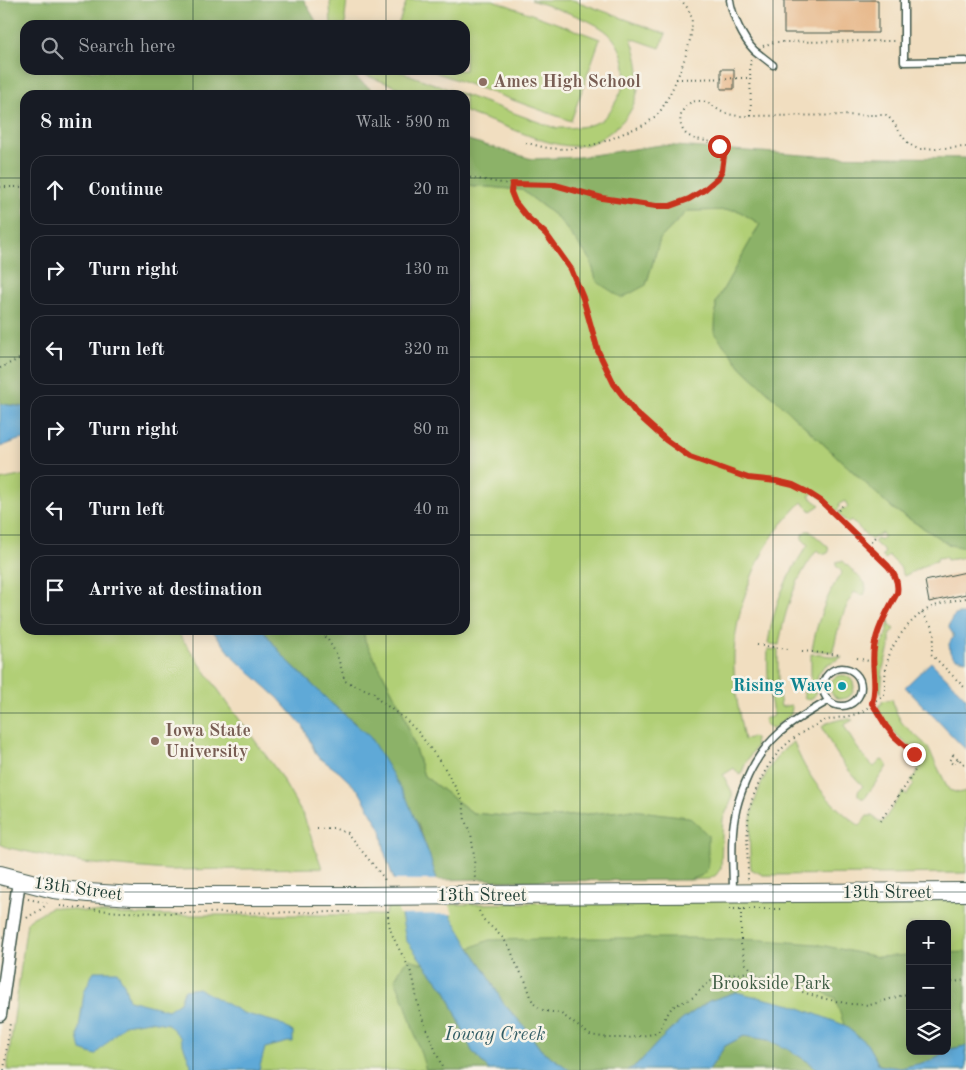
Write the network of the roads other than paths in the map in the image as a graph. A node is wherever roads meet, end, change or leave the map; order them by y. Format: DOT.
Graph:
graph roads {
  1 [pos="730,0"];
  2 [pos="904,0"];
  3 [pos="966,61"];
  4 [pos="773,65"];
  5 [pos="828,701"];
  6 [pos="0,875"];
  7 [pos="19,881"];
  8 [pos="966,892"];
  9 [pos="733,894"];
  10 [pos="0,1015"];
  1 -- 4 [label="lane"];
  2 -- 3 [label="lane"];
  5 -- 5 [label="lane"];
  5 -- 9 [label="lane"];
  6 -- 7 [label="main road, 13th Street"];
  7 -- 9 [label="main road, 13th Street, bridge"];
  7 -- 10 [label="street"];
  8 -- 9 [label="main road, 13th Street"];
}
